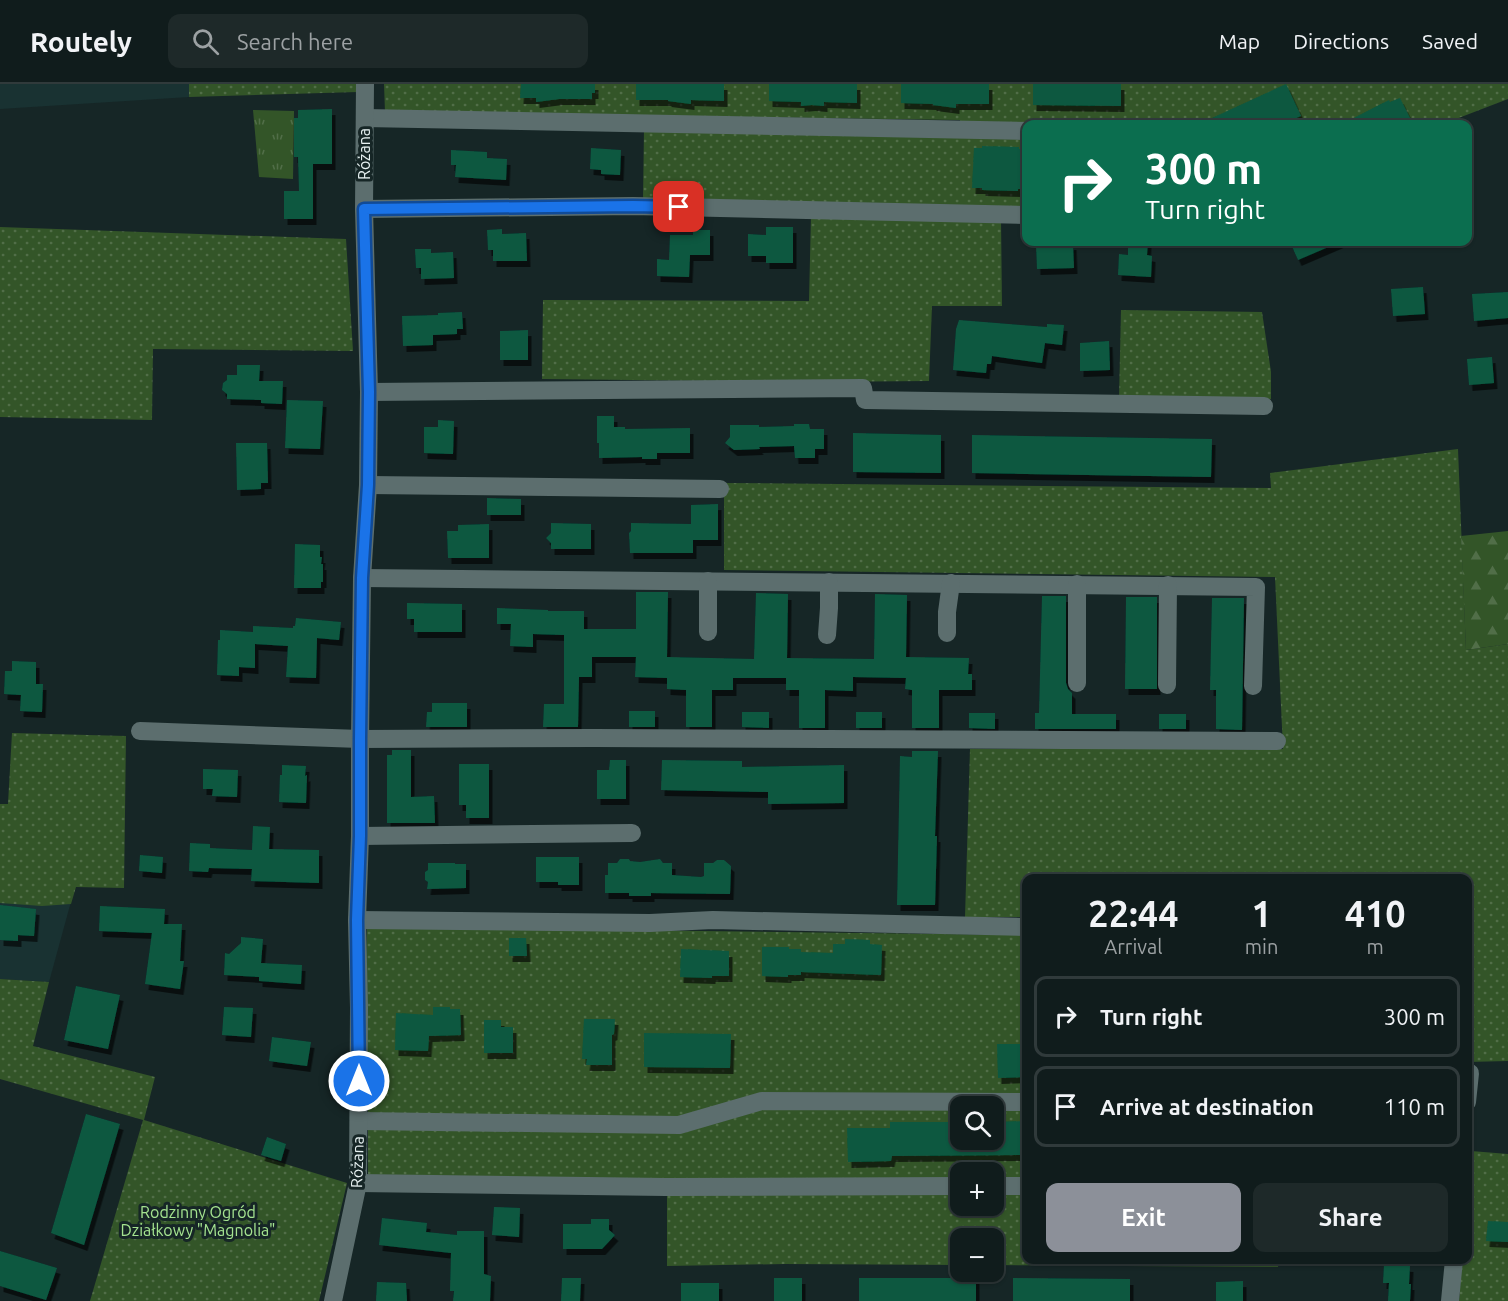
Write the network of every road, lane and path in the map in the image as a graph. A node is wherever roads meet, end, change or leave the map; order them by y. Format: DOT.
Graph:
graph roads {
  1 [pos="365,84"];
  2 [pos="365,118"];
  3 [pos="1022,131"];
  4 [pos="364,209"];
  5 [pos="1022,216"];
  6 [pos="369,392"];
  7 [pos="1264,406"];
  8 [pos="368,485"];
  9 [pos="720,489"];
  10 [pos="362,578"];
  11 [pos="708,581"];
  12 [pos="829,582"];
  13 [pos="951,583"];
  14 [pos="1077,585"];
  15 [pos="1168,585"];
  16 [pos="708,632"];
  17 [pos="947,633"];
  18 [pos="827,635"];
  19 [pos="1077,683"];
  20 [pos="1167,685"];
  21 [pos="1253,686"];
  22 [pos="140,731"];
  23 [pos="360,739"];
  24 [pos="1277,741"];
  25 [pos="632,833"];
  26 [pos="360,836"];
  27 [pos="357,920"];
  28 [pos="1022,927"];
  29 [pos="1022,1102"];
  30 [pos="359,1121"];
  31 [pos="358,1183"];
  32 [pos="950,1186"];
  33 [pos="1004,1186"];
  34 [pos="1022,1186"];
  35 [pos="1454,1264"];
  36 [pos="333,1301"];
  37 [pos="1450,1301"];
  1 -- 2 [label="street, Różana"];
  2 -- 3 [label="street"];
  2 -- 4 [label="street, Różana"];
  4 -- 5 [label="street"];
  4 -- 6 [label="street, Różana"];
  6 -- 7 [label="street"];
  6 -- 8 [label="street, Różana"];
  8 -- 9 [label="street"];
  8 -- 10 [label="street, Różana"];
  10 -- 11 [label="street"];
  10 -- 23 [label="street, Różana"];
  11 -- 12 [label="street"];
  11 -- 16 [label="street"];
  12 -- 13 [label="street"];
  12 -- 18 [label="street"];
  13 -- 14 [label="street"];
  13 -- 17 [label="street"];
  14 -- 15 [label="street"];
  14 -- 19 [label="street"];
  15 -- 20 [label="street"];
  15 -- 21 [label="street"];
  22 -- 23 [label="street"];
  23 -- 24 [label="street"];
  23 -- 26 [label="street, Różana"];
  25 -- 26 [label="street"];
  26 -- 27 [label="street, Różana"];
  27 -- 28 [label="street"];
  27 -- 30 [label="street, Różana"];
  29 -- 30 [label="street"];
  30 -- 31 [label="street, Różana"];
  31 -- 32 [label="street"];
  31 -- 36 [label="street, Różana"];
  33 -- 34 [label="street"];
  35 -- 37 [label="street"];
}
